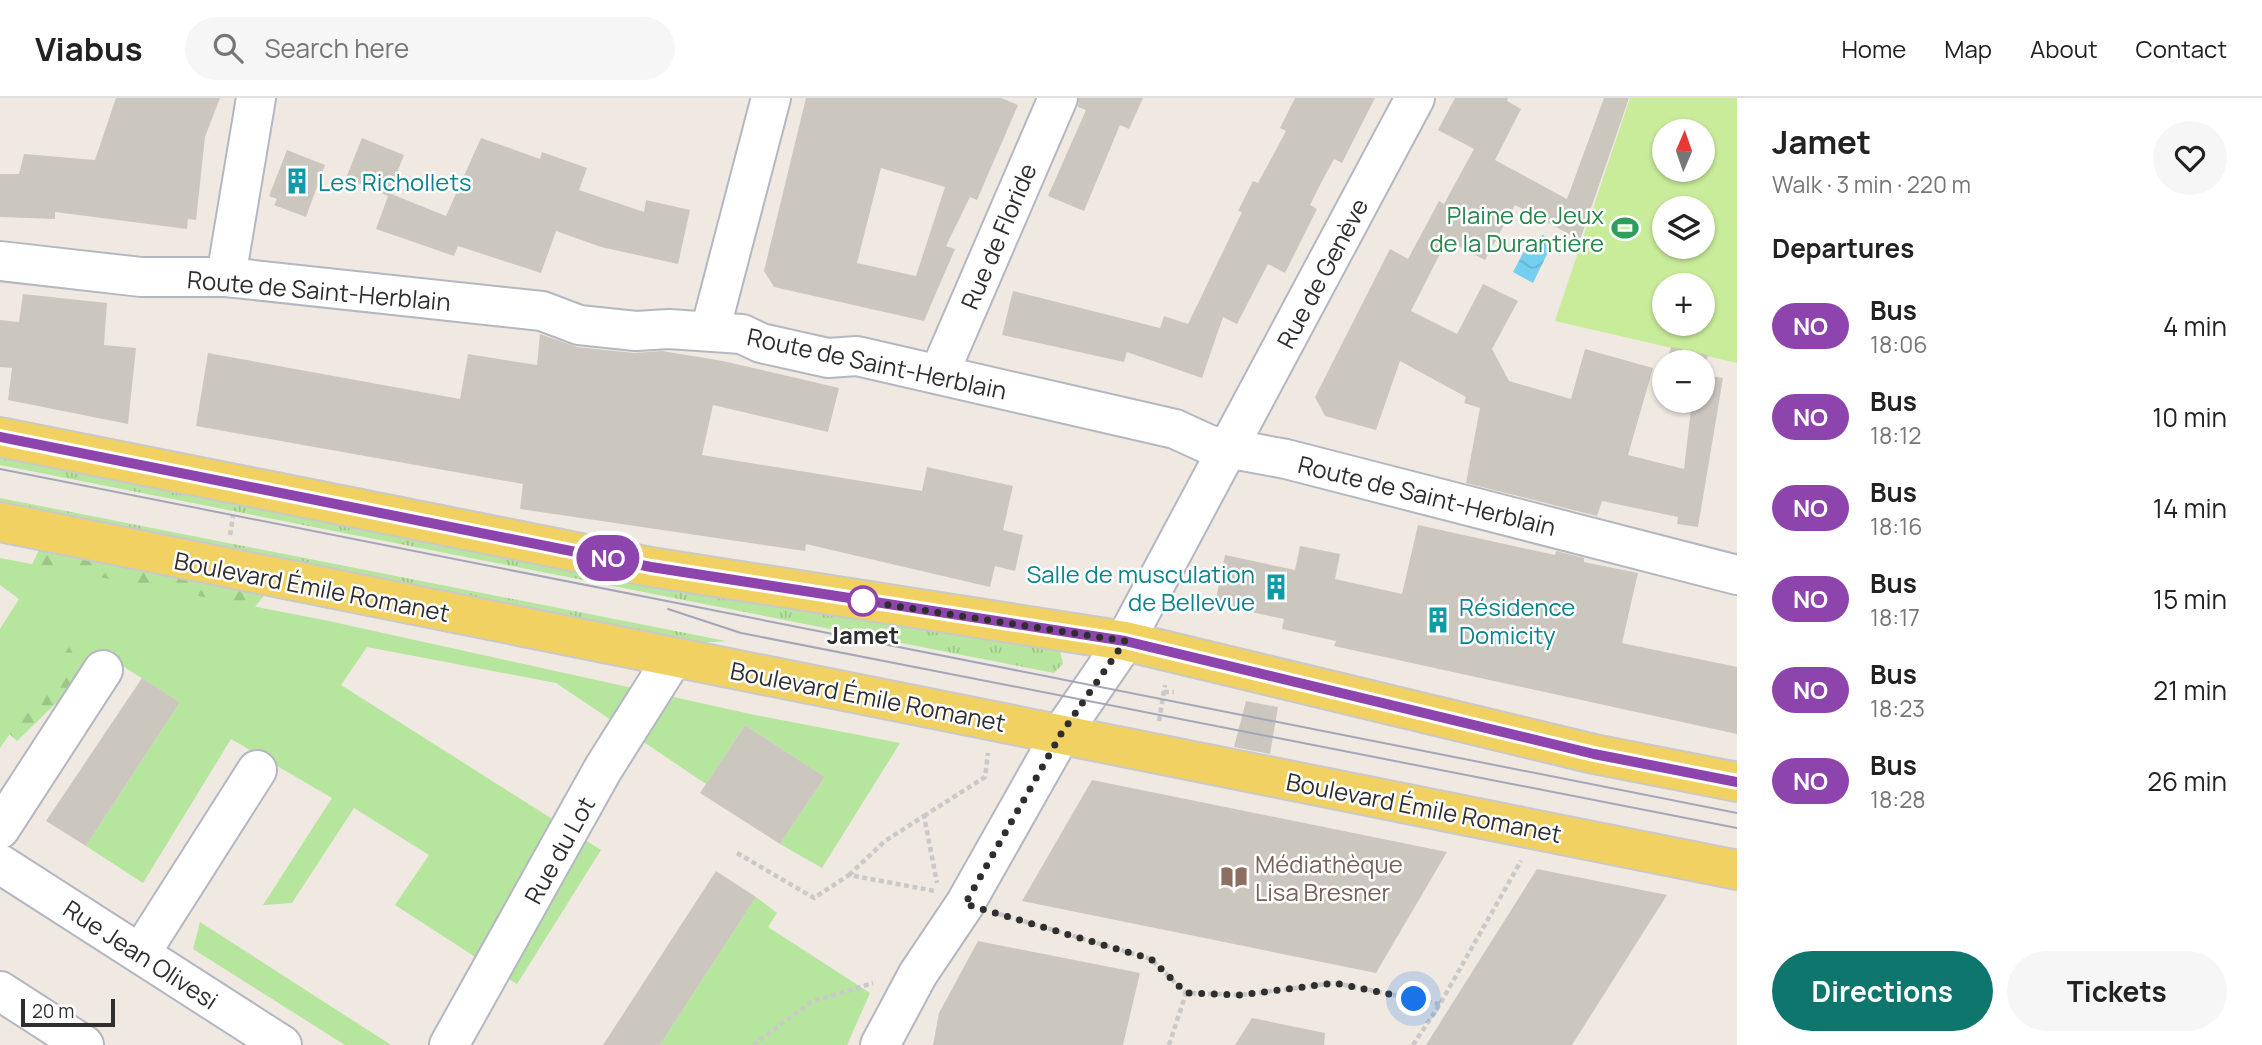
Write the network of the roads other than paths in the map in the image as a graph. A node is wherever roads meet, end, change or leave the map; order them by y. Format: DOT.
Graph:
graph roads {
  1 [pos="256,98"];
  2 [pos="771,98"];
  3 [pos="1058,98"];
  4 [pos="1415,98"];
  5 [pos="0,261"];
  6 [pos="226,277"];
  7 [pos="710,331"];
  8 [pos="939,374"];
  9 [pos="0,437"];
  10 [pos="1230,448"];
  11 [pos="0,522"];
  12 [pos="1737,575"];
  13 [pos="1125,641"];
  14 [pos="673,658"];
  15 [pos="103,670"];
  16 [pos="1061,734"];
  17 [pos="257,771"];
  18 [pos="1737,782"];
  19 [pos="0,829"];
  20 [pos="0,864"];
  21 [pos="1737,870"];
  22 [pos="140,954"];
  23 [pos="0,991"];
  24 [pos="84,1045"];
  25 [pos="282,1045"];
  26 [pos="449,1045"];
  27 [pos="880,1045"];
  1 -- 6 [label="street"];
  2 -- 7 [label="street"];
  3 -- 8 [label="street, Rue de Floride"];
  4 -- 10 [label="street, Rue de Genève"];
  5 -- 6 [label="street, Route de Saint-Herblain"];
  6 -- 7 [label="street, Route de Saint-Herblain"];
  7 -- 8 [label="street, Route de Saint-Herblain"];
  8 -- 10 [label="street, Route de Saint-Herblain"];
  9 -- 13 [label="main road"];
  10 -- 12 [label="street, Route de Saint-Herblain"];
  10 -- 13 [label="street, Rue de Genève"];
  11 -- 14 [label="main road, Boulevard Émile Romanet"];
  13 -- 16 [label="street, Rue de Genève"];
  13 -- 18 [label="main road"];
  14 -- 16 [label="main road, Boulevard Émile Romanet"];
  14 -- 26 [label="street, Rue du Lot"];
  15 -- 19 [label="street"];
  16 -- 21 [label="main road, Boulevard Émile Romanet"];
  16 -- 27 [label="street, Rue de Genève"];
  17 -- 22 [label="street"];
  20 -- 22 [label="street, Rue Jean Olivesi"];
  22 -- 25 [label="street, Rue Jean Olivesi"];
  23 -- 24 [label="street"];
}
